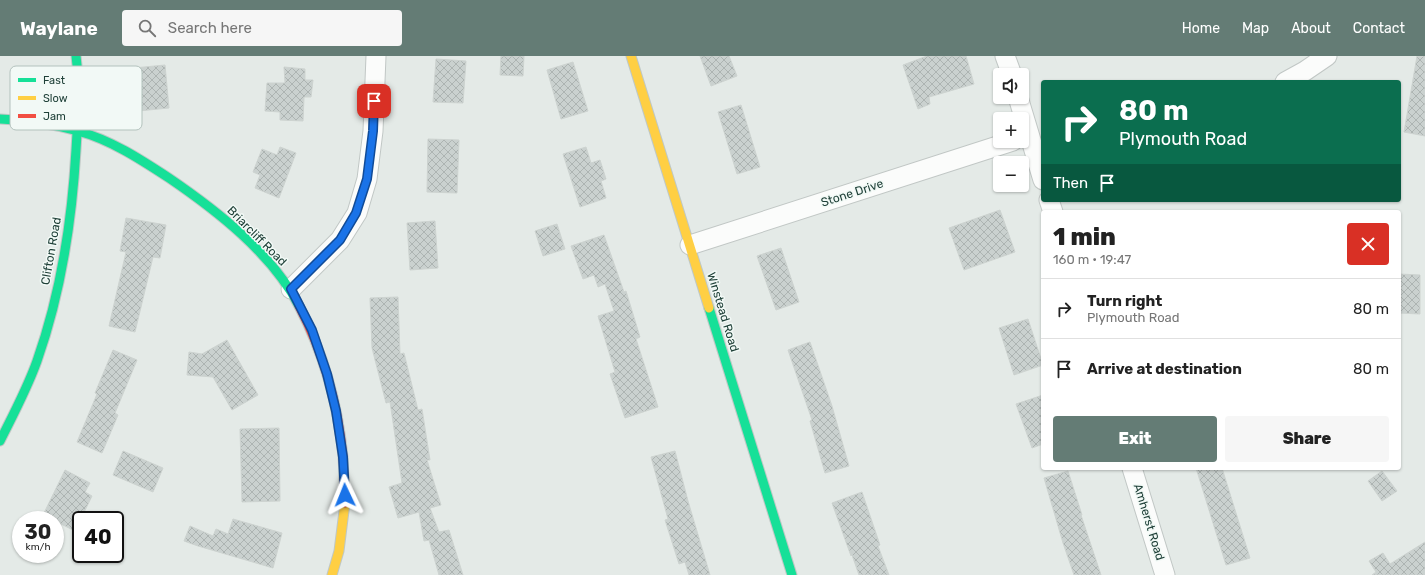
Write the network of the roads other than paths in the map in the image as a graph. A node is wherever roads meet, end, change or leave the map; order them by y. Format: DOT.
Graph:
graph roads {
  1 [pos="76,56"];
  2 [pos="376,56"];
  3 [pos="631,56"];
  4 [pos="1005,56"];
  5 [pos="1327,56"];
  6 [pos="78,66"];
  7 [pos="1009,68"];
  8 [pos="1289,80"];
  9 [pos="0,119"];
  10 [pos="10,119"];
  11 [pos="73,130"];
  12 [pos="78,131"];
  13 [pos="1029,142"];
  14 [pos="993,148"];
  15 [pos="1041,175"];
  16 [pos="690,245"];
  17 [pos="291,289"];
  18 [pos="0,441"];
  19 [pos="1133,470"];
  20 [pos="332,575"];
  21 [pos="792,575"];
  22 [pos="1165,575"];
  1 -- 6 [label="street, Clifton Road"];
  2 -- 17 [label="street"];
  3 -- 16 [label="street, Winstead Road"];
  4 -- 7 [label="street"];
  5 -- 8 [label="street"];
  9 -- 10 [label="street, Briarcliff Road"];
  11 -- 12 [label="street, Briarcliff Road"];
  12 -- 17 [label="street, Briarcliff Road"];
  12 -- 18 [label="street, Clifton Road"];
  13 -- 15 [label="street"];
  14 -- 16 [label="street, Stone Drive"];
  16 -- 21 [label="street, Winstead Road"];
  17 -- 20 [label="street, Briarcliff Road"];
  19 -- 22 [label="street, Amherst Road"];
}
